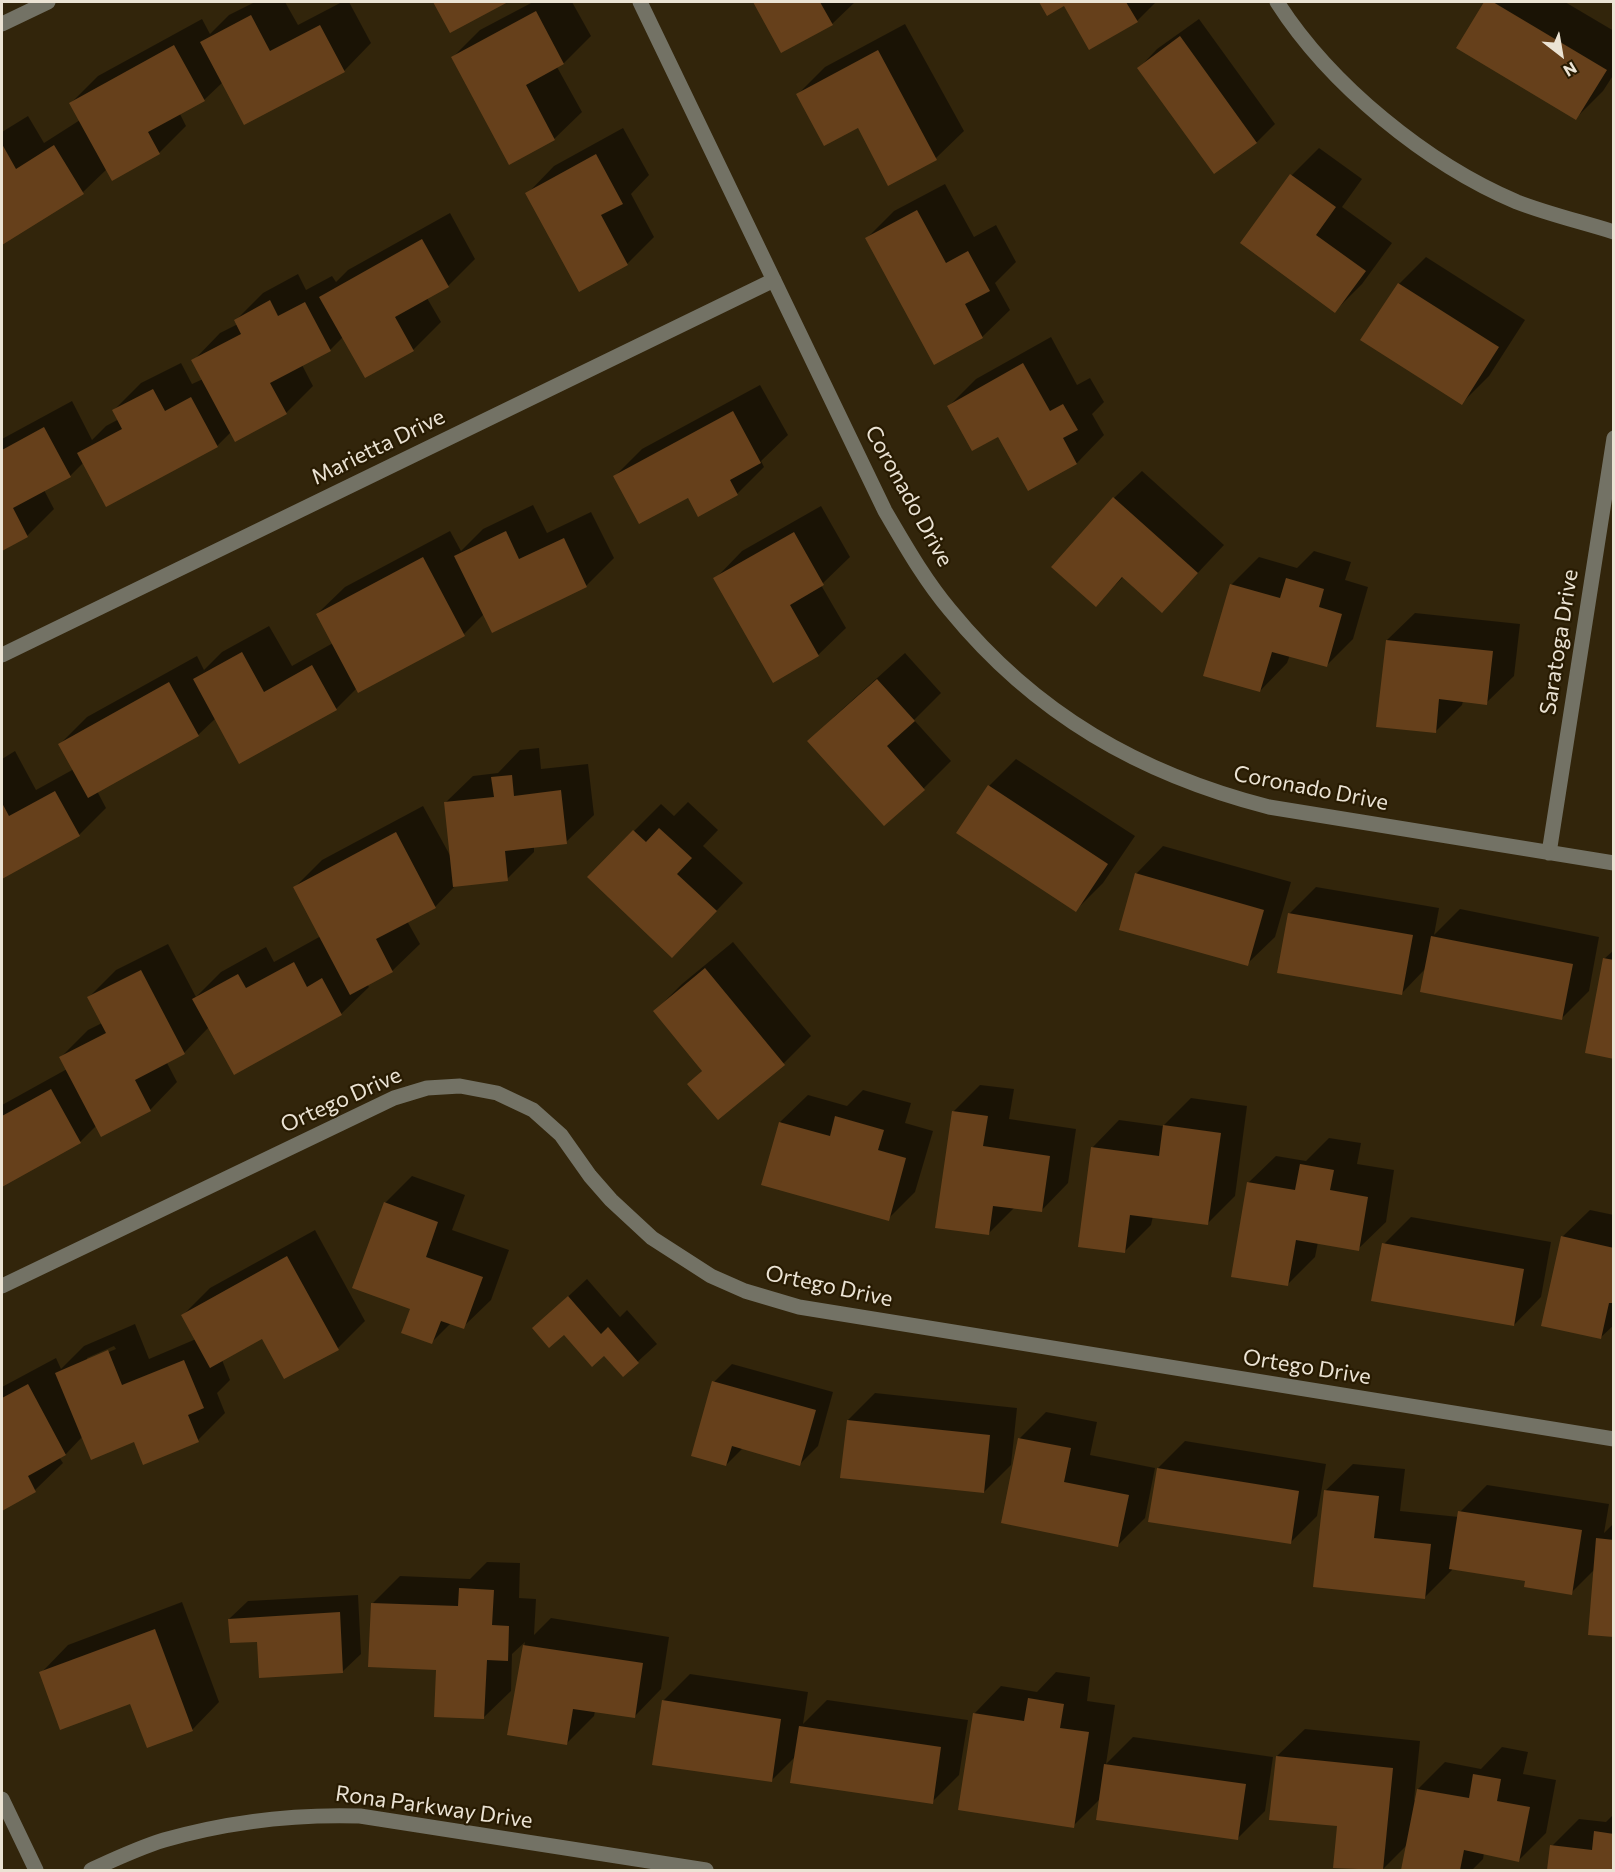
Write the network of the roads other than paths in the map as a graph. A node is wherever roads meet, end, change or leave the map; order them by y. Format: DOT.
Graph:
graph roads {
  1 [pos="48,2"];
  2 [pos="640,2"];
  3 [pos="1277,2"];
  4 [pos="2,24"];
  5 [pos="1614,232"];
  6 [pos="774,280"];
  7 [pos="1614,438"];
  8 [pos="2,655"];
  9 [pos="1549,853"];
  10 [pos="1614,863"];
  11 [pos="2,1286"];
  12 [pos="1614,1439"];
  13 [pos="2,1799"];
  14 [pos="36,1870"];
  15 [pos="91,1870"];
  16 [pos="706,1870"];
  1 -- 4 [label="street"];
  2 -- 6 [label="street, Coronado Drive"];
  3 -- 5 [label="street"];
  6 -- 8 [label="street, Marietta Drive"];
  6 -- 9 [label="street, Coronado Drive"];
  7 -- 9 [label="street, Saratoga Drive"];
  9 -- 10 [label="street, Coronado Drive"];
  11 -- 12 [label="street, Ortego Drive"];
  13 -- 14 [label="street"];
  15 -- 16 [label="street, Rona Parkway Drive"];
}
